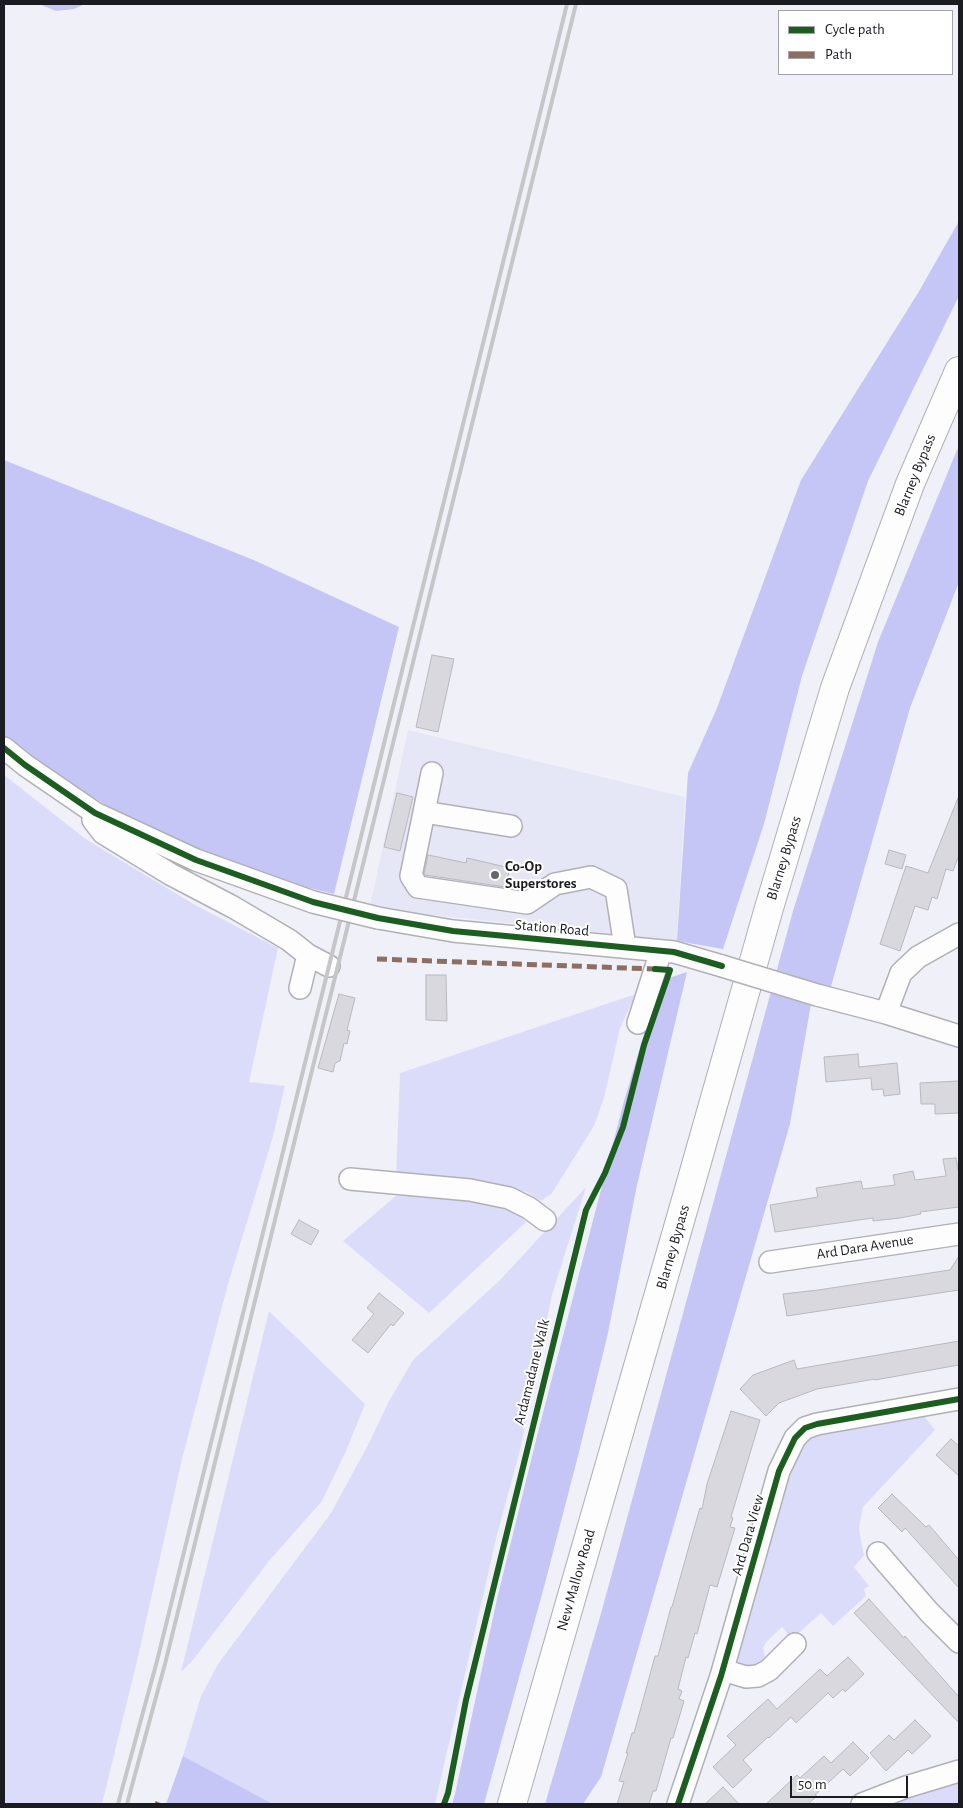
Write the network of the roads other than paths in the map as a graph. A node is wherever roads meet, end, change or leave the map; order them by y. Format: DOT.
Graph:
graph roads {
  1 [pos="959,371"];
  2 [pos="4,748"];
  3 [pos="432,773"];
  4 [pos="424,812"];
  5 [pos="95,813"];
  6 [pos="511,826"];
  7 [pos="959,934"];
  8 [pos="624,947"];
  9 [pos="661,951"];
  10 [pos="308,955"];
  11 [pos="329,966"];
  12 [pos="300,988"];
  13 [pos="886,1013"];
  14 [pos="638,1023"];
  15 [pos="959,1036"];
  16 [pos="350,1179"];
  17 [pos="545,1220"];
  18 [pos="959,1234"];
  19 [pos="770,1262"];
  20 [pos="641,1355"];
  21 [pos="959,1399"];
  22 [pos="878,1553"];
  23 [pos="959,1642"];
  24 [pos="795,1644"];
  25 [pos="723,1670"];
  26 [pos="959,1771"];
  27 [pos="512,1804"];
  28 [pos="678,1804"];
  29 [pos="862,1804"];
  1 -- 20 [label="highway, Blarney Bypass"];
  2 -- 5 [label="street, Station Road"];
  3 -- 4 [label="street"];
  4 -- 6 [label="street"];
  4 -- 8 [label="street"];
  5 -- 8 [label="street, Station Road, bridge"];
  5 -- 10 [label="street"];
  7 -- 13 [label="street"];
  8 -- 9 [label="street, Station Road"];
  9 -- 13 [label="street, Station Road, bridge"];
  9 -- 14 [label="street"];
  10 -- 11 [label="street"];
  10 -- 12 [label="street"];
  13 -- 15 [label="street, Station Road"];
  16 -- 17 [label="street"];
  18 -- 19 [label="street, Ard Dara Avenue"];
  20 -- 27 [label="highway, New Mallow Road"];
  21 -- 25 [label="street, Ard Dara View"];
  22 -- 23 [label="street"];
  24 -- 25 [label="street"];
  25 -- 28 [label="street, Ard Dara View"];
  26 -- 29 [label="street"];
}
